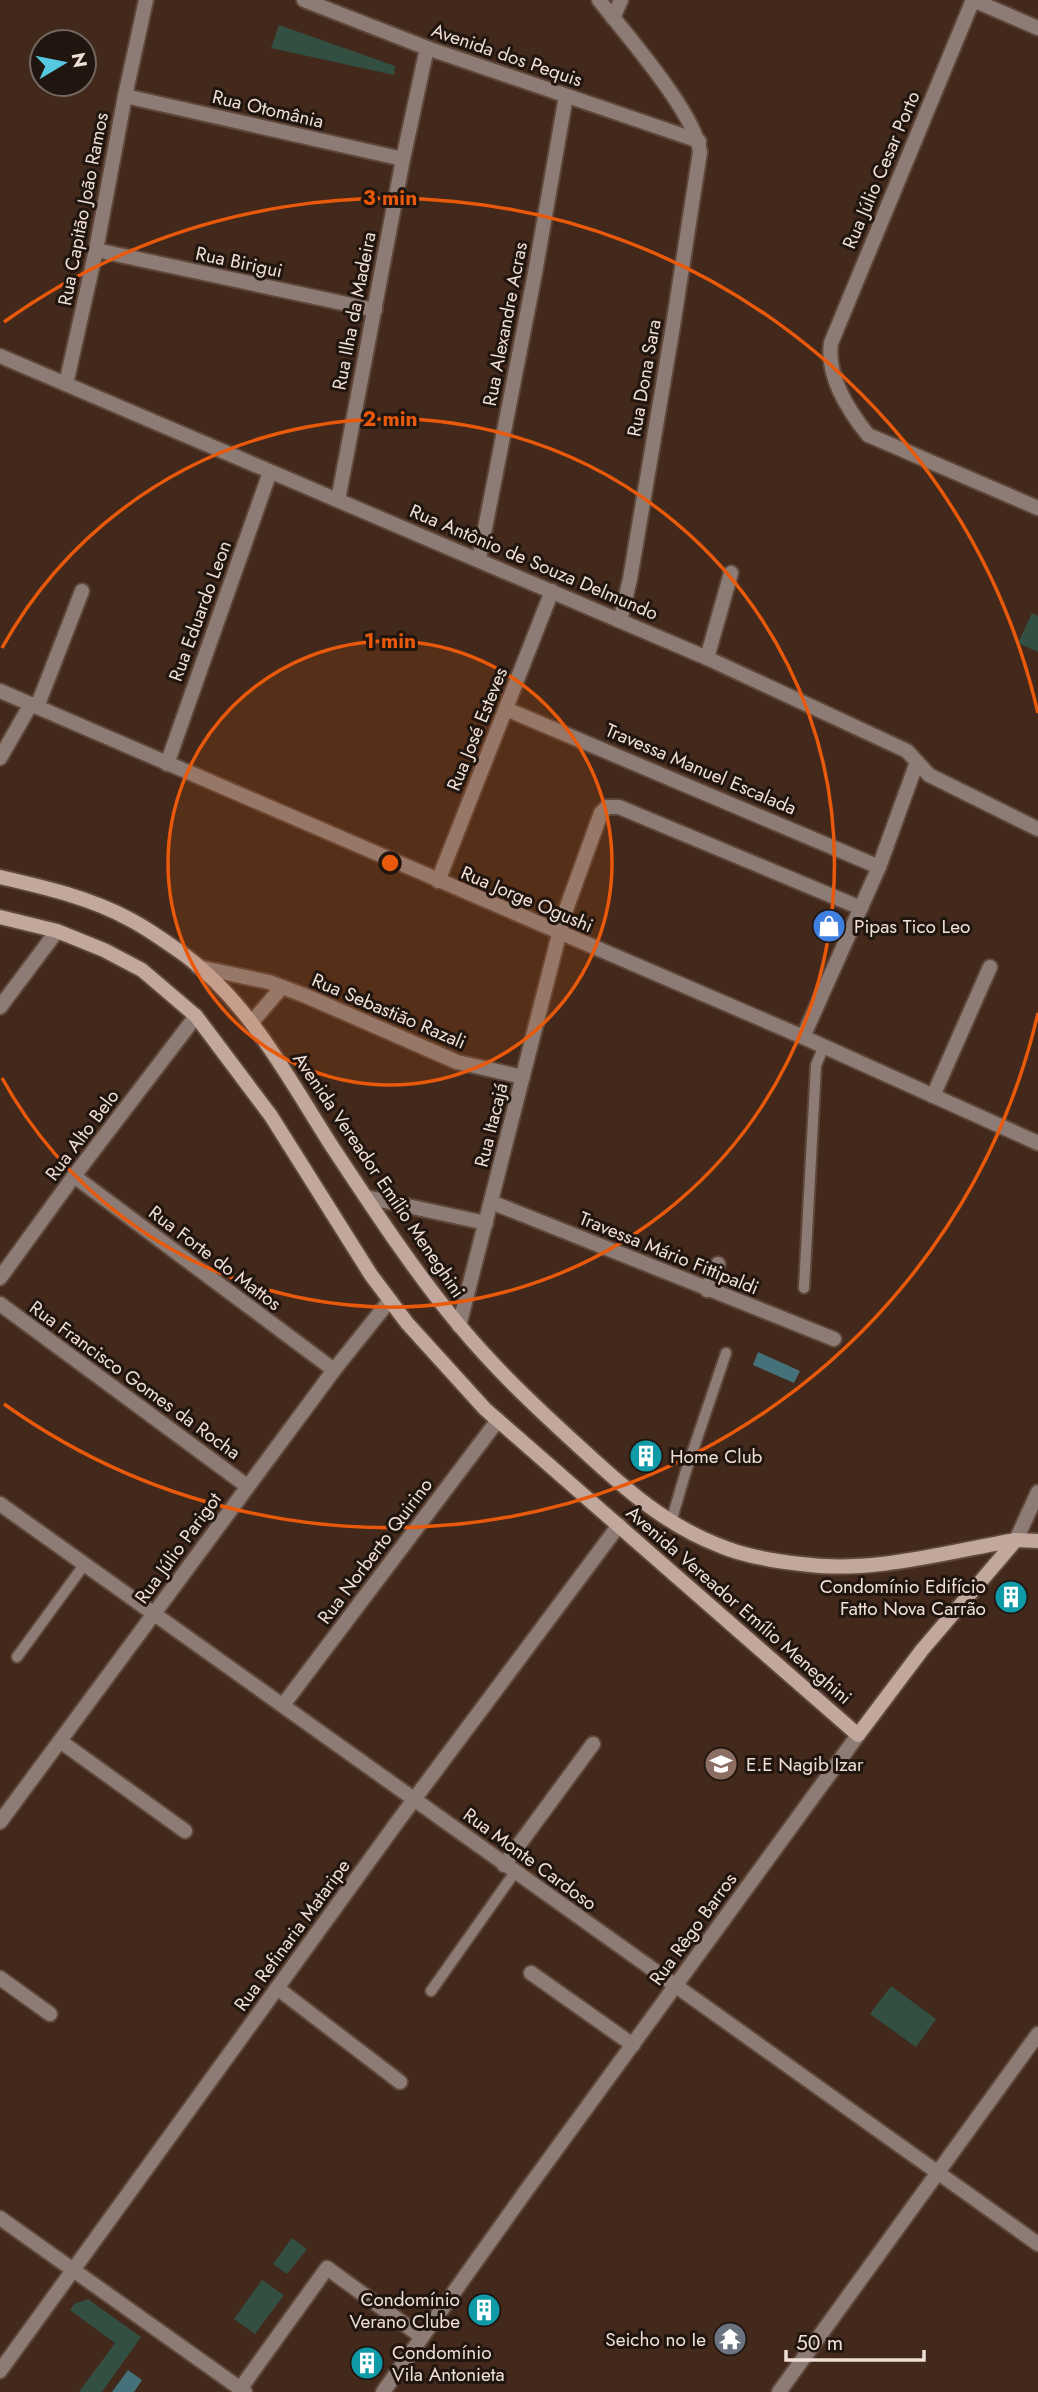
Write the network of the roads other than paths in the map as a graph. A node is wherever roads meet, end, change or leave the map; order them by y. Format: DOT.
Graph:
graph roads {
  1 [pos="146,0"];
  2 [pos="304,0"];
  3 [pos="599,0"];
  4 [pos="621,0"];
  5 [pos="973,0"];
  6 [pos="613,18"];
  7 [pos="1038,28"];
  8 [pos="427,48"];
  9 [pos="125,96"];
  10 [pos="566,96"];
  11 [pos="699,141"];
  12 [pos="403,159"];
  13 [pos="96,250"];
  14 [pos="375,310"];
  15 [pos="0,356"];
  16 [pos="66,384"];
  17 [pos="270,472"];
  18 [pos="338,500"];
  19 [pos="1038,508"];
  20 [pos="479,559"];
  21 [pos="731,573"];
  22 [pos="82,591"];
  23 [pos="552,591"];
  24 [pos="620,621"];
  25 [pos="707,658"];
  26 [pos="0,691"];
  27 [pos="34,706"];
  28 [pos="506,709"];
  29 [pos="0,758"];
  30 [pos="917,762"];
  31 [pos="167,764"];
  32 [pos="1038,829"];
  33 [pos="879,867"];
  34 [pos="0,877"];
  35 [pos="438,881"];
  36 [pos="861,908"];
  37 [pos="0,917"];
  38 [pos="57,931"];
  39 [pos="560,934"];
  40 [pos="198,967"];
  41 [pos="990,967"];
  42 [pos="282,987"];
  43 [pos="0,1007"];
  44 [pos="196,1016"];
  45 [pos="251,1022"];
  46 [pos="803,1037"];
  47 [pos="824,1046"];
  48 [pos="523,1077"];
  49 [pos="933,1096"];
  50 [pos="1038,1143"];
  51 [pos="74,1176"];
  52 [pos="366,1197"];
  53 [pos="491,1202"];
  54 [pos="486,1223"];
  55 [pos="718,1264"];
  56 [pos="0,1278"];
  57 [pos="804,1288"];
  58 [pos="707,1290"];
  59 [pos="390,1300"];
  60 [pos="0,1304"];
  61 [pos="460,1326"];
  62 [pos="834,1339"];
  63 [pos="726,1353"];
  64 [pos="334,1370"];
  65 [pos="498,1420"];
  66 [pos="247,1486"];
  67 [pos="1038,1492"];
  68 [pos="0,1504"];
  69 [pos="671,1522"];
  70 [pos="619,1525"];
  71 [pos="1016,1539"];
  72 [pos="1038,1541"];
  73 [pos="84,1565"];
  74 [pos="154,1614"];
  75 [pos="17,1657"];
  76 [pos="283,1705"];
  77 [pos="858,1735"];
  78 [pos="60,1741"];
  79 [pos="593,1744"];
  80 [pos="414,1799"];
  81 [pos="0,1822"];
  82 [pos="185,1831"];
  83 [pos="510,1868"];
  84 [pos="531,1973"];
  85 [pos="0,1978"];
  86 [pos="675,1986"];
  87 [pos="276,1988"];
  88 [pos="431,1991"];
  89 [pos="50,2014"];
  90 [pos="1038,2034"];
  91 [pos="633,2045"];
  92 [pos="400,2081"];
  93 [pos="938,2173"];
  94 [pos="0,2218"];
  95 [pos="1038,2244"];
  96 [pos="74,2271"];
  97 [pos="422,2337"];
  98 [pos="0,2371"];
  99 [pos="242,2390"];
  100 [pos="383,2392"];
  101 [pos="779,2392"];
  1 -- 9 [label="street, Rua Capitão João Ramos"];
  2 -- 8 [label="street, Avenida dos Pequis"];
  3 -- 6 [label="street"];
  4 -- 6 [label="street"];
  5 -- 7 [label="street"];
  5 -- 19 [label="street, Rua Júlio Cesar Porto"];
  6 -- 11 [label="street"];
  8 -- 10 [label="street, Avenida dos Pequis"];
  8 -- 12 [label="street, Rua Ilha da Madeira"];
  9 -- 12 [label="street, Rua Otomânia"];
  9 -- 13 [label="street, Rua Capitão João Ramos"];
  10 -- 11 [label="street, Avenida dos Pequis"];
  10 -- 20 [label="street, Rua Alexandre Acras"];
  11 -- 24 [label="street, Rua Dona Sara"];
  12 -- 14 [label="street, Rua Ilha da Madeira"];
  13 -- 14 [label="street, Rua Birigui"];
  13 -- 16 [label="street, Rua Capitão João Ramos"];
  14 -- 18 [label="street, Rua Ilha da Madeira"];
  15 -- 16 [label="street, Rua Antônio de Souza Delmundo"];
  16 -- 17 [label="street, Rua Antônio de Souza Delmundo"];
  17 -- 18 [label="street, Rua Antônio de Souza Delmundo"];
  17 -- 31 [label="street, Rua Eduardo Leon"];
  18 -- 20 [label="street, Rua Antônio de Souza Delmundo"];
  20 -- 23 [label="street, Rua Antônio de Souza Delmundo"];
  21 -- 25 [label="street"];
  22 -- 27 [label="street"];
  23 -- 24 [label="street, Rua Antônio de Souza Delmundo"];
  23 -- 28 [label="street, Rua José Esteves"];
  24 -- 25 [label="street, Rua Antônio de Souza Delmundo"];
  25 -- 30 [label="street, Rua Antônio de Souza Delmundo"];
  26 -- 27 [label="street, Rua Jorge Ogushi"];
  27 -- 29 [label="street"];
  27 -- 31 [label="street, Rua Jorge Ogushi"];
  28 -- 33 [label="street, Travessa Manuel Escalada"];
  28 -- 35 [label="street, Rua José Esteves"];
  30 -- 32 [label="street, Rua Antônio de Souza Delmundo"];
  30 -- 33 [label="street"];
  31 -- 35 [label="street, Rua Jorge Ogushi"];
  33 -- 36 [label="street"];
  34 -- 40 [label="main road, Avenida Vereador Emílio Meneghini"];
  35 -- 39 [label="street, Rua Jorge Ogushi"];
  36 -- 39 [label="street, Rua Itacajá"];
  36 -- 46 [label="street"];
  37 -- 38 [label="main road, Avenida Vereador Emílio Meneghini"];
  38 -- 43 [label="street"];
  38 -- 44 [label="main road, Avenida Vereador Emílio Meneghini"];
  39 -- 46 [label="street, Rua Jorge Ogushi"];
  39 -- 48 [label="street, Rua Itacajá"];
  40 -- 42 [label="street, Rua Sebastião Razali"];
  40 -- 45 [label="main road, Avenida Vereador Emílio Meneghini"];
  41 -- 49 [label="street"];
  42 -- 45 [label="street, Rua Sebastião Razali"];
  42 -- 48 [label="street, Rua Sebastião Razali"];
  44 -- 51 [label="street, Rua Alto Belo"];
  44 -- 59 [label="main road, Avenida Vereador Emílio Meneghini"];
  45 -- 52 [label="main road, Avenida Vereador Emílio Meneghini"];
  46 -- 47 [label="street, Rua Jorge Ogushi"];
  47 -- 49 [label="street, Rua Jorge Ogushi"];
  47 -- 57 [label="lane"];
  48 -- 53 [label="street, Rua Itacajá"];
  49 -- 50 [label="street, Rua Jorge Ogushi"];
  51 -- 56 [label="street, Rua Alto Belo"];
  51 -- 64 [label="street, Rua Forte do Mattos"];
  52 -- 54 [label="street"];
  52 -- 61 [label="main road, Avenida Vereador Emílio Meneghini"];
  53 -- 54 [label="street, Rua Itacajá"];
  53 -- 58 [label="street, Travessa Mário Fittipaldi"];
  54 -- 61 [label="street, Rua Itacajá"];
  55 -- 58 [label="street"];
  58 -- 62 [label="street, Travessa Mário Fittipaldi"];
  59 -- 64 [label="street, Rua Júlio Parigot"];
  59 -- 65 [label="main road, Avenida Vereador Emílio Meneghini"];
  60 -- 66 [label="street, Rua Francisco Gomes da Rocha"];
  61 -- 69 [label="main road, Avenida Vereador Emílio Meneghini"];
  63 -- 69 [label="lane"];
  64 -- 66 [label="street, Rua Júlio Parigot"];
  65 -- 70 [label="main road, Avenida Vereador Emílio Meneghini"];
  65 -- 76 [label="street, Rua Norberto Quirino"];
  66 -- 74 [label="street, Rua Júlio Parigot"];
  67 -- 71 [label="street, Rua Rêgo Barros"];
  68 -- 73 [label="street, Rua Monte Cardoso"];
  69 -- 71 [label="main road, Avenida Vereador Emílio Meneghini"];
  70 -- 77 [label="main road, Avenida Vereador Emílio Meneghini"];
  70 -- 80 [label="street, Rua Refinaria Mataripe"];
  71 -- 72 [label="main road, Avenida Vereador Emílio Meneghini"];
  71 -- 77 [label="main road, Rua Rêgo Barros"];
  73 -- 74 [label="street, Rua Monte Cardoso"];
  73 -- 75 [label="lane"];
  74 -- 76 [label="street, Rua Monte Cardoso"];
  74 -- 78 [label="street, Rua Júlio Parigot"];
  76 -- 80 [label="street, Rua Monte Cardoso"];
  77 -- 86 [label="street, Rua Rêgo Barros"];
  78 -- 81 [label="street, Rua Júlio Parigot"];
  78 -- 82 [label="street"];
  79 -- 83 [label="street"];
  80 -- 83 [label="street, Rua Monte Cardoso"];
  80 -- 87 [label="street, Rua Refinaria Mataripe"];
  83 -- 86 [label="street, Rua Monte Cardoso"];
  83 -- 88 [label="lane"];
  84 -- 91 [label="street"];
  85 -- 89 [label="street"];
  86 -- 91 [label="street, Rua Rêgo Barros"];
  86 -- 93 [label="street, Rua Monte Cardoso"];
  87 -- 92 [label="street"];
  87 -- 96 [label="street, Rua Refinaria Mataripe"];
  90 -- 93 [label="street"];
  91 -- 97 [label="street, Rua Rêgo Barros"];
  93 -- 95 [label="street, Rua Monte Cardoso"];
  93 -- 101 [label="street"];
  94 -- 96 [label="street"];
  96 -- 98 [label="street, Rua Refinaria Mataripe"];
  96 -- 99 [label="street"];
  97 -- 99 [label="street"];
  97 -- 100 [label="street, Rua Rêgo Barros"];
}
